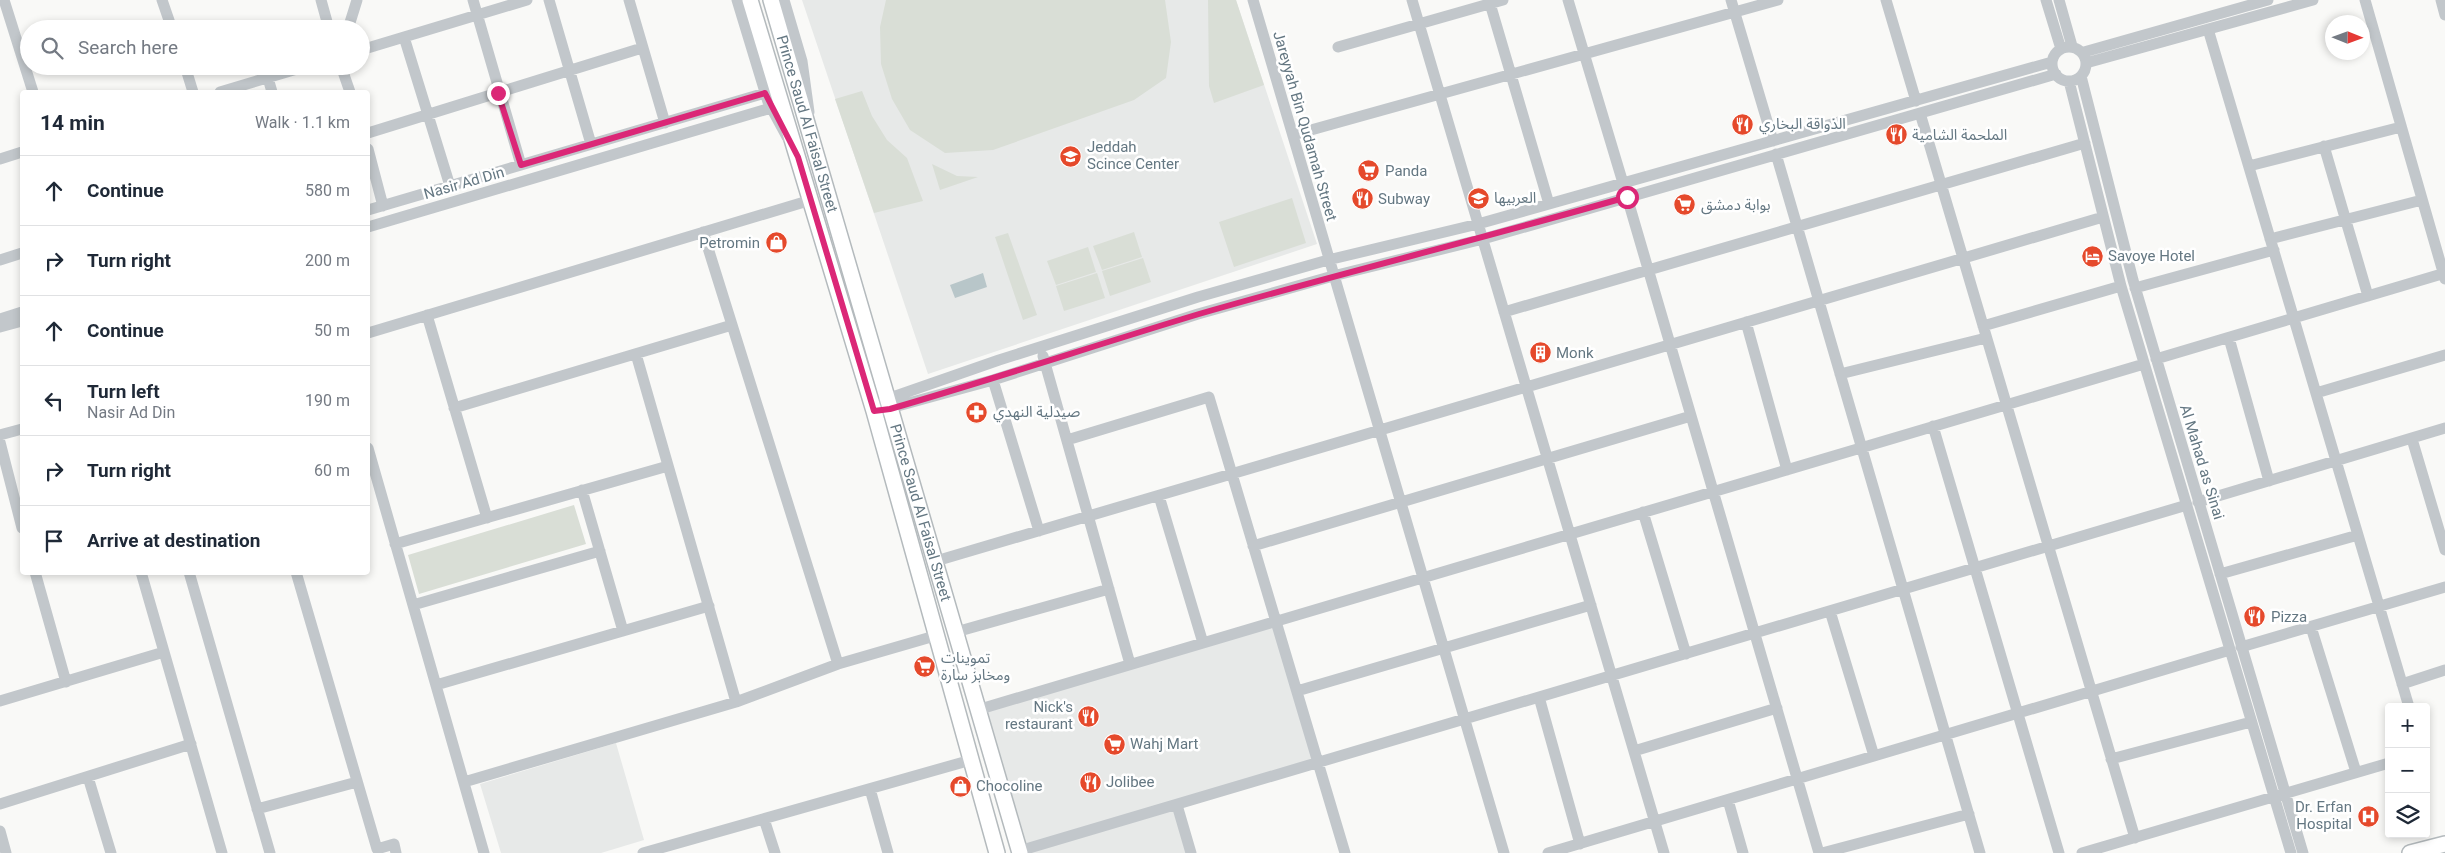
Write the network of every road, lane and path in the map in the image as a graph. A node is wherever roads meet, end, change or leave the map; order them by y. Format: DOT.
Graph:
graph roads {
  1 [pos="4,0"];
  2 [pos="162,0"];
  3 [pos="321,0"];
  4 [pos="357,0"];
  5 [pos="473,0"];
  6 [pos="527,0"];
  7 [pos="549,0"];
  8 [pos="629,0"];
  9 [pos="737,0"];
  10 [pos="750,0"];
  11 [pos="771,0"];
  12 [pos="784,0"];
  13 [pos="1253,0"];
  14 [pos="1412,0"];
  15 [pos="1503,0"];
  16 [pos="1568,0"];
  17 [pos="1731,0"];
  18 [pos="1778,0"];
  19 [pos="1886,0"];
  20 [pos="2046,0"];
  21 [pos="2059,0"];
  22 [pos="2268,0"];
  23 [pos="2313,0"];
  24 [pos="2365,0"];
  25 [pos="2441,0"];
  26 [pos="1490,2"];
  27 [pos="1734,12"];
  28 [pos="478,15"];
  29 [pos="2445,15"];
  30 [pos="169,20"];
  31 [pos="327,20"];
  32 [pos="351,20"];
  33 [pos="1419,24"];
  34 [pos="2208,29"];
  35 [pos="404,37"];
  36 [pos="370,47"];
  37 [pos="1338,47"];
  38 [pos="642,48"];
  39 [pos="2067,48"];
  40 [pos="20,51"];
  41 [pos="1584,54"];
  42 [pos="2085,58"];
  43 [pos="2052,62"];
  44 [pos="569,70"];
  45 [pos="1511,74"];
  46 [pos="2056,74"];
  47 [pos="28,75"];
  48 [pos="188,75"];
  49 [pos="278,75"];
  50 [pos="344,75"];
  51 [pos="2081,76"];
  52 [pos="268,78"];
  53 [pos="2069,81"];
  54 [pos="32,90"];
  55 [pos="192,90"];
  56 [pos="227,90"];
  57 [pos="271,90"];
  58 [pos="349,90"];
  59 [pos="498,93"];
  60 [pos="765,93"];
  61 [pos="1440,94"];
  62 [pos="1916,100"];
  63 [pos="772,108"];
  64 [pos="1920,113"];
  65 [pos="428,114"];
  66 [pos="665,122"];
  67 [pos="2401,127"];
  68 [pos="370,132"];
  69 [pos="1293,135"];
  70 [pos="1773,141"];
  71 [pos="2085,143"];
  72 [pos="591,144"];
  73 [pos="815,146"];
  74 [pos="2324,146"];
  75 [pos="20,153"];
  76 [pos="1776,154"];
  77 [pos="370,157"];
  78 [pos="798,157"];
  79 [pos="0,159"];
  80 [pos="521,165"];
  81 [pos="2249,166"];
  82 [pos="1623,183"];
  83 [pos="1941,185"];
  84 [pos="450,186"];
  85 [pos="1627,197"];
  86 [pos="811,200"];
  87 [pos="2422,200"];
  88 [pos="1549,204"];
  89 [pos="383,206"];
  90 [pos="370,209"];
  91 [pos="2103,217"];
  92 [pos="2346,220"];
  93 [pos="1478,224"];
  94 [pos="370,226"];
  95 [pos="1797,227"];
  96 [pos="704,232"];
  97 [pos="1483,239"];
  98 [pos="2272,245"];
  99 [pos="20,254"];
  100 [pos="1963,258"];
  101 [pos="0,260"];
  102 [pos="1328,260"];
  103 [pos="1648,270"];
  104 [pos="2444,275"];
  105 [pos="1332,276"];
  106 [pos="2121,286"];
  107 [pos="2135,288"];
  108 [pos="2368,296"];
  109 [pos="1819,301"];
  110 [pos="1504,312"];
  111 [pos="20,313"];
  112 [pos="1143,314"];
  113 [pos="427,315"];
  114 [pos="2294,318"];
  115 [pos="0,319"];
  116 [pos="20,322"];
  117 [pos="1746,322"];
  118 [pos="732,325"];
  119 [pos="1983,326"];
  120 [pos="0,327"];
  121 [pos="1149,330"];
  122 [pos="370,332"];
  123 [pos="1986,338"];
  124 [pos="2229,338"];
  125 [pos="1670,345"];
  126 [pos="1040,347"];
  127 [pos="636,354"];
  128 [pos="2445,355"];
  129 [pos="2156,360"];
  130 [pos="1045,362"];
  131 [pos="2144,364"];
  132 [pos="1840,374"];
  133 [pos="993,380"];
  134 [pos="1526,387"];
  135 [pos="2316,393"];
  136 [pos="888,404"];
  137 [pos="2006,405"];
  138 [pos="454,408"];
  139 [pos="874,411"];
  140 [pos="1691,416"];
  141 [pos="1933,426"];
  142 [pos="2445,428"];
  143 [pos="20,430"];
  144 [pos="1380,431"];
  145 [pos="0,435"];
  146 [pos="2412,438"];
  147 [pos="1066,440"];
  148 [pos="0,442"];
  149 [pos="1862,448"];
  150 [pos="2184,453"];
  151 [pos="370,455"];
  152 [pos="2172,457"];
  153 [pos="1548,459"];
  154 [pos="2336,461"];
  155 [pos="668,466"];
  156 [pos="1786,470"];
  157 [pos="1232,474"];
  158 [pos="2269,481"];
  159 [pos="582,490"];
  160 [pos="1713,492"];
  161 [pos="1159,496"];
  162 [pos="2198,502"];
  163 [pos="1401,503"];
  164 [pos="2186,505"];
  165 [pos="1643,512"];
  166 [pos="1088,517"];
  167 [pos="486,518"];
  168 [pos="20,520"];
  169 [pos="1039,531"];
  170 [pos="1570,534"];
  171 [pos="2358,536"];
  172 [pos="395,544"];
  173 [pos="1254,546"];
  174 [pos="2048,546"];
  175 [pos="2445,550"];
  176 [pos="600,551"];
  177 [pos="936,561"];
  178 [pos="1975,568"];
  179 [pos="2220,574"];
  180 [pos="36,575"];
  181 [pos="142,575"];
  182 [pos="190,575"];
  183 [pos="297,575"];
  184 [pos="1423,578"];
  185 [pos="2445,587"];
  186 [pos="1109,589"];
  187 [pos="1903,589"];
  188 [pos="413,604"];
  189 [pos="1591,605"];
  190 [pos="709,606"];
  191 [pos="2379,606"];
  192 [pos="1830,611"];
  193 [pos="1276,621"];
  194 [pos="2311,627"];
  195 [pos="623,631"];
  196 [pos="956,632"];
  197 [pos="1755,633"];
  198 [pos="938,635"];
  199 [pos="1203,643"];
  200 [pos="2242,647"];
  201 [pos="1444,648"];
  202 [pos="2230,650"];
  203 [pos="164,652"];
  204 [pos="1686,654"];
  205 [pos="838,664"];
  206 [pos="1130,664"];
  207 [pos="2445,670"];
  208 [pos="1612,676"];
  209 [pos="66,682"];
  210 [pos="436,684"];
  211 [pos="2402,684"];
  212 [pos="1297,690"];
  213 [pos="2090,692"];
  214 [pos="1539,697"];
  215 [pos="0,701"];
  216 [pos="736,702"];
  217 [pos="2408,703"];
  218 [pos="1777,708"];
  219 [pos="977,710"];
  220 [pos="2018,713"];
  221 [pos="1465,719"];
  222 [pos="2251,722"];
  223 [pos="1946,735"];
  224 [pos="191,744"];
  225 [pos="1634,751"];
  226 [pos="1874,756"];
  227 [pos="2111,759"];
  228 [pos="971,760"];
  229 [pos="1318,763"];
  230 [pos="2385,764"];
  231 [pos="2356,772"];
  232 [pos="88,777"];
  233 [pos="1798,779"];
  234 [pos="357,782"];
  235 [pos="464,782"];
  236 [pos="870,789"];
  237 [pos="2279,794"];
  238 [pos="1728,800"];
  239 [pos="0,804"];
  240 [pos="1177,805"];
  241 [pos="257,809"];
  242 [pos="1969,814"];
  243 [pos="764,819"];
  244 [pos="1655,821"];
  245 [pos="0,831"];
  246 [pos="2135,838"];
  247 [pos="1580,844"];
  248 [pos="2445,844"];
  249 [pos="2445,848"];
  250 [pos="1019,852"];
  251 [pos="6,853"];
  252 [pos="111,853"];
  253 [pos="222,853"];
  254 [pos="270,853"];
  255 [pos="396,853"];
  256 [pos="484,853"];
  257 [pos="643,853"];
  258 [pos="775,853"];
  259 [pos="888,853"];
  260 [pos="997,853"];
  261 [pos="1191,853"];
  262 [pos="1345,853"];
  263 [pos="1504,853"];
  264 [pos="1548,853"];
  265 [pos="1664,853"];
  266 [pos="1743,853"];
  267 [pos="1821,853"];
  268 [pos="1980,853"];
  269 [pos="2059,853"];
  270 [pos="2082,853"];
  271 [pos="2291,853"];
  272 [pos="2303,853"];
  273 [pos="2410,853"];
  274 [pos="2432,853"];
  1 -- 40 [label="street"];
  2 -- 30 [label="street"];
  3 -- 31 [label="street"];
  4 -- 32 [label="street"];
  5 -- 28 [label="street"];
  6 -- 28 [label="street"];
  7 -- 44 [label="street"];
  8 -- 38 [label="street"];
  9 -- 60 [label="street"];
  10 -- 78 [label="main road, Prince Saud Al Faisal Street"];
  11 -- 73 [label="main road, Prince Saud Al Faisal Street"];
  12 -- 73 [label="street"];
  13 -- 69 [label="street, Jareyyah Bin Qudamah Street"];
  14 -- 33 [label="street"];
  15 -- 26 [label="street"];
  16 -- 41 [label="street"];
  17 -- 27 [label="street"];
  18 -- 27 [label="street"];
  19 -- 62 [label="street"];
  20 -- 39 [label="street"];
  21 -- 39 [label="street"];
  22 -- 42 [label="street"];
  23 -- 34 [label="street"];
  24 -- 67 [label="street"];
  25 -- 29 [label="street"];
  26 -- 33 [label="street"];
  26 -- 45 [label="street"];
  27 -- 41 [label="street"];
  27 -- 70 [label="street"];
  28 -- 35 [label="street"];
  28 -- 59 [label="street"];
  33 -- 37 [label="street"];
  33 -- 61 [label="street"];
  34 -- 42 [label="street"];
  34 -- 81 [label="street"];
  35 -- 36 [label="street"];
  35 -- 65 [label="street"];
  38 -- 44 [label="street"];
  38 -- 66 [label="street"];
  39 -- 42 [label="street"];
  39 -- 43 [label="street"];
  41 -- 45 [label="street"];
  41 -- 82 [label="street"];
  42 -- 51 [label="street"];
  43 -- 46 [label="street"];
  43 -- 62 [label="street"];
  44 -- 59 [label="street"];
  44 -- 72 [label="street"];
  45 -- 61 [label="street"];
  45 -- 88 [label="street"];
  46 -- 53 [label="street"];
  46 -- 64 [label="street"];
  47 -- 54 [label="street"];
  48 -- 55 [label="street"];
  49 -- 52 [label="street"];
  50 -- 58 [label="street"];
  51 -- 53 [label="street"];
  51 -- 107 [label="street, Al Mahad as Sinai"];
  52 -- 56 [label="street"];
  52 -- 57 [label="street"];
  53 -- 71 [label="street, Al Mahad as Sinai"];
  59 -- 65 [label="street"];
  59 -- 80 [label="street"];
  60 -- 63 [label="street"];
  60 -- 66 [label="street, Nasir Ad Din"];
  61 -- 69 [label="street"];
  61 -- 93 [label="street"];
  62 -- 70 [label="street"];
  63 -- 78 [label="street"];
  63 -- 94 [label="street, Nasir Ad Din"];
  64 -- 76 [label="street"];
  64 -- 83 [label="street"];
  65 -- 68 [label="street"];
  65 -- 84 [label="street"];
  66 -- 72 [label="street, Nasir Ad Din"];
  67 -- 74 [label="street"];
  67 -- 87 [label="street"];
  69 -- 102 [label="street, Jareyyah Bin Qudamah Street"];
  70 -- 82 [label="street"];
  71 -- 83 [label="street"];
  71 -- 91 [label="street, Al Mahad as Sinai"];
  72 -- 80 [label="street, Nasir Ad Din"];
  73 -- 136 [label="main road, Prince Saud Al Faisal Street"];
  74 -- 81 [label="street"];
  74 -- 92 [label="street"];
  75 -- 79 [label="street"];
  76 -- 85 [label="street"];
  76 -- 95 [label="street"];
  77 -- 89 [label="street"];
  78 -- 86 [label="main road, Prince Saud Al Faisal Street"];
  80 -- 84 [label="street, Nasir Ad Din"];
  81 -- 98 [label="street"];
  82 -- 88 [label="street"];
  83 -- 95 [label="street"];
  83 -- 100 [label="street"];
  84 -- 89 [label="street, Nasir Ad Din"];
  85 -- 97 [label="street"];
  85 -- 103 [label="street"];
  86 -- 96 [label="street"];
  86 -- 139 [label="main road, Prince Saud Al Faisal Street"];
  87 -- 92 [label="street"];
  87 -- 104 [label="street"];
  88 -- 93 [label="street"];
  89 -- 90 [label="street, Nasir Ad Din"];
  91 -- 100 [label="street"];
  91 -- 106 [label="street, Al Mahad as Sinai"];
  92 -- 98 [label="street"];
  92 -- 108 [label="street"];
  93 -- 97 [label="street"];
  93 -- 102 [label="street"];
  95 -- 103 [label="street"];
  95 -- 109 [label="street"];
  96 -- 113 [label="street"];
  96 -- 118 [label="street"];
  97 -- 105 [label="street"];
  97 -- 110 [label="street"];
  98 -- 107 [label="street"];
  98 -- 114 [label="street"];
  99 -- 101 [label="street"];
  100 -- 109 [label="street"];
  100 -- 119 [label="street"];
  102 -- 105 [label="street, Jareyyah Bin Qudamah Street"];
  102 -- 112 [label="street"];
  103 -- 110 [label="street"];
  103 -- 125 [label="street"];
  104 -- 108 [label="street"];
  105 -- 121 [label="street"];
  105 -- 144 [label="street, Jareyyah Bin Qudamah Street"];
  106 -- 119 [label="street"];
  106 -- 131 [label="street, Al Mahad as Sinai"];
  107 -- 129 [label="street, Al Mahad as Sinai"];
  108 -- 114 [label="street"];
  109 -- 117 [label="street"];
  109 -- 132 [label="street"];
  110 -- 134 [label="street"];
  111 -- 115 [label="street"];
  112 -- 121 [label="street"];
  112 -- 126 [label="street"];
  113 -- 122 [label="street"];
  113 -- 138 [label="street"];
  114 -- 124 [label="street"];
  114 -- 135 [label="street"];
  116 -- 120 [label="street"];
  117 -- 125 [label="street"];
  117 -- 156 [label="street"];
  118 -- 127 [label="street"];
  118 -- 205 [label="street"];
  119 -- 123 [label="street"];
  121 -- 130 [label="street"];
  123 -- 132 [label="street"];
  123 -- 137 [label="street"];
  124 -- 129 [label="street"];
  124 -- 158 [label="street"];
  125 -- 134 [label="street"];
  125 -- 140 [label="street"];
  126 -- 130 [label="street"];
  126 -- 136 [label="street"];
  127 -- 138 [label="street"];
  127 -- 155 [label="street"];
  128 -- 135 [label="street"];
  129 -- 150 [label="street, Al Mahad as Sinai"];
  130 -- 133 [label="street"];
  130 -- 147 [label="street"];
  131 -- 137 [label="street"];
  131 -- 152 [label="street, Al Mahad as Sinai"];
  132 -- 149 [label="street"];
  133 -- 136 [label="street"];
  133 -- 169 [label="street"];
  134 -- 144 [label="street"];
  134 -- 153 [label="street"];
  135 -- 154 [label="street"];
  136 -- 139 [label="street"];
  136 -- 177 [label="main road, Prince Saud Al Faisal Street"];
  137 -- 141 [label="street"];
  137 -- 174 [label="street"];
  138 -- 167 [label="street"];
  139 -- 198 [label="main road, Prince Saud Al Faisal Street"];
  140 -- 153 [label="street"];
  140 -- 160 [label="street"];
  141 -- 149 [label="street"];
  141 -- 178 [label="street"];
  142 -- 146 [label="street"];
  143 -- 145 [label="street"];
  144 -- 157 [label="street"];
  144 -- 163 [label="street, Jareyyah Bin Qudamah Street"];
  146 -- 154 [label="street"];
  146 -- 175 [label="street"];
  147 -- 157 [label="street"];
  147 -- 166 [label="street"];
  148 -- 168 [label="street"];
  149 -- 156 [label="street"];
  149 -- 187 [label="street"];
  150 -- 152 [label="street"];
  150 -- 162 [label="street, Al Mahad as Sinai"];
  151 -- 172 [label="street"];
  152 -- 164 [label="street, Al Mahad as Sinai"];
  153 -- 163 [label="street"];
  153 -- 170 [label="street"];
  154 -- 158 [label="street"];
  154 -- 171 [label="street"];
  155 -- 159 [label="street"];
  155 -- 190 [label="street"];
  156 -- 160 [label="street"];
  157 -- 161 [label="street"];
  157 -- 173 [label="street"];
  158 -- 162 [label="street"];
  159 -- 167 [label="street"];
  159 -- 176 [label="street"];
  160 -- 165 [label="street"];
  160 -- 197 [label="street"];
  161 -- 166 [label="street"];
  161 -- 199 [label="street"];
  162 -- 179 [label="street, Al Mahad as Sinai"];
  163 -- 173 [label="street"];
  163 -- 184 [label="street, Jareyyah Bin Qudamah Street"];
  164 -- 174 [label="street"];
  164 -- 202 [label="street, Al Mahad as Sinai"];
  165 -- 170 [label="street"];
  165 -- 204 [label="street"];
  166 -- 169 [label="street"];
  166 -- 186 [label="street"];
  167 -- 172 [label="street"];
  169 -- 177 [label="street"];
  170 -- 184 [label="street"];
  170 -- 189 [label="street"];
  171 -- 179 [label="street"];
  171 -- 191 [label="street"];
  172 -- 188 [label="street"];
  173 -- 193 [label="street"];
  174 -- 178 [label="street"];
  174 -- 213 [label="street"];
  176 -- 188 [label="street"];
  176 -- 195 [label="street"];
  177 -- 196 [label="main road, Prince Saud Al Faisal Street"];
  178 -- 187 [label="street"];
  178 -- 220 [label="street"];
  179 -- 200 [label="street, Al Mahad as Sinai"];
  180 -- 209 [label="street"];
  181 -- 203 [label="street"];
  182 -- 241 [label="street"];
  183 -- 234 [label="street"];
  184 -- 193 [label="street"];
  184 -- 201 [label="street, Jareyyah Bin Qudamah Street"];
  185 -- 191 [label="street"];
  186 -- 196 [label="street"];
  186 -- 206 [label="street"];
  187 -- 192 [label="street"];
  187 -- 223 [label="street"];
  188 -- 210 [label="street"];
  189 -- 201 [label="street"];
  189 -- 208 [label="street"];
  190 -- 195 [label="street"];
  190 -- 216 [label="street"];
  191 -- 194 [label="street"];
  191 -- 211 [label="street"];
  192 -- 197 [label="street"];
  192 -- 226 [label="street"];
  193 -- 199 [label="street"];
  193 -- 212 [label="street"];
  194 -- 200 [label="street"];
  194 -- 231 [label="street"];
  195 -- 210 [label="street"];
  196 -- 219 [label="main road, Prince Saud Al Faisal Street"];
  197 -- 204 [label="street"];
  197 -- 218 [label="street"];
  198 -- 205 [label="street"];
  198 -- 228 [label="main road, Prince Saud Al Faisal Street"];
  199 -- 206 [label="street"];
  200 -- 237 [label="street, Al Mahad as Sinai"];
  201 -- 212 [label="street"];
  201 -- 221 [label="street, Jareyyah Bin Qudamah Street"];
  202 -- 213 [label="street"];
  202 -- 222 [label="street, Al Mahad as Sinai"];
  203 -- 209 [label="street"];
  203 -- 224 [label="street"];
  204 -- 208 [label="street"];
  205 -- 216 [label="street"];
  206 -- 219 [label="street"];
  207 -- 211 [label="street"];
  208 -- 214 [label="street"];
  208 -- 225 [label="street"];
  209 -- 215 [label="street"];
  210 -- 235 [label="street"];
  211 -- 217 [label="street"];
  212 -- 229 [label="street"];
  213 -- 220 [label="street"];
  213 -- 227 [label="street"];
  214 -- 221 [label="street"];
  214 -- 247 [label="street"];
  216 -- 235 [label="street"];
  218 -- 225 [label="street"];
  218 -- 233 [label="street"];
  219 -- 250 [label="main road, Prince Saud Al Faisal Street"];
  220 -- 223 [label="street"];
  220 -- 269 [label="street"];
  221 -- 229 [label="street"];
  221 -- 263 [label="street, Jareyyah Bin Qudamah Street"];
  222 -- 227 [label="street"];
  222 -- 237 [label="street, Al Mahad as Sinai"];
  223 -- 226 [label="street"];
  223 -- 242 [label="street"];
  224 -- 232 [label="street"];
  224 -- 253 [label="street"];
  225 -- 244 [label="street"];
  226 -- 233 [label="street"];
  227 -- 246 [label="street"];
  228 -- 236 [label="street"];
  228 -- 260 [label="main road, Prince Saud Al Faisal Street"];
  229 -- 240 [label="street"];
  229 -- 262 [label="street"];
  230 -- 231 [label="street"];
  231 -- 237 [label="street"];
  232 -- 239 [label="street"];
  232 -- 252 [label="street"];
  233 -- 238 [label="street"];
  233 -- 267 [label="street"];
  234 -- 241 [label="street"];
  234 -- 255 [label="street"];
  235 -- 256 [label="street"];
  236 -- 243 [label="street"];
  236 -- 259 [label="street"];
  237 -- 246 [label="street"];
  237 -- 271 [label="street, Al Mahad as Sinai"];
  237 -- 272 [label="street, Al Mahad as Sinai"];
  238 -- 244 [label="street"];
  238 -- 266 [label="street"];
  240 -- 250 [label="street"];
  240 -- 261 [label="street"];
  241 -- 254 [label="street"];
  242 -- 267 [label="street"];
  242 -- 268 [label="street"];
  243 -- 257 [label="street"];
  243 -- 258 [label="street"];
  244 -- 247 [label="street"];
  244 -- 265 [label="street"];
  245 -- 251 [label="street"];
  246 -- 270 [label="street"];
  247 -- 264 [label="street"];
  248 -- 273 [label="main road"];
  249 -- 274 [label="main road"];
}
